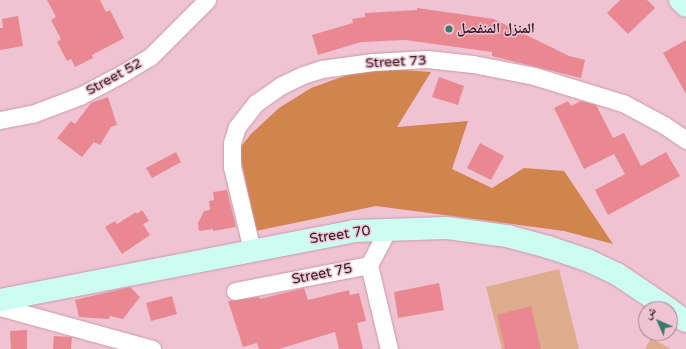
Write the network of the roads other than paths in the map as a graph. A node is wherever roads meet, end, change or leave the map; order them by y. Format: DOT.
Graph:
graph roads {
  1 [pos="207,0"];
  2 [pos="680,0"];
  3 [pos="686,6"];
  4 [pos="0,120"];
  5 [pos="686,140"];
  6 [pos="388,229"];
  7 [pos="252,250"];
  8 [pos="369,265"];
  9 [pos="235,290"];
  10 [pos="0,300"];
  11 [pos="657,301"];
  12 [pos="0,307"];
  13 [pos="152,349"];
  14 [pos="389,349"];
  1 -- 4 [label="street, Street 52"];
  2 -- 3 [label="street"];
  5 -- 7 [label="street, Street 73"];
  6 -- 7 [label="street, Street 70"];
  6 -- 8 [label="street, Street 75"];
  6 -- 11 [label="street, Street 70"];
  7 -- 10 [label="street, Street 70"];
  8 -- 9 [label="street, Street 75"];
  8 -- 14 [label="street"];
  12 -- 13 [label="street"];
}
